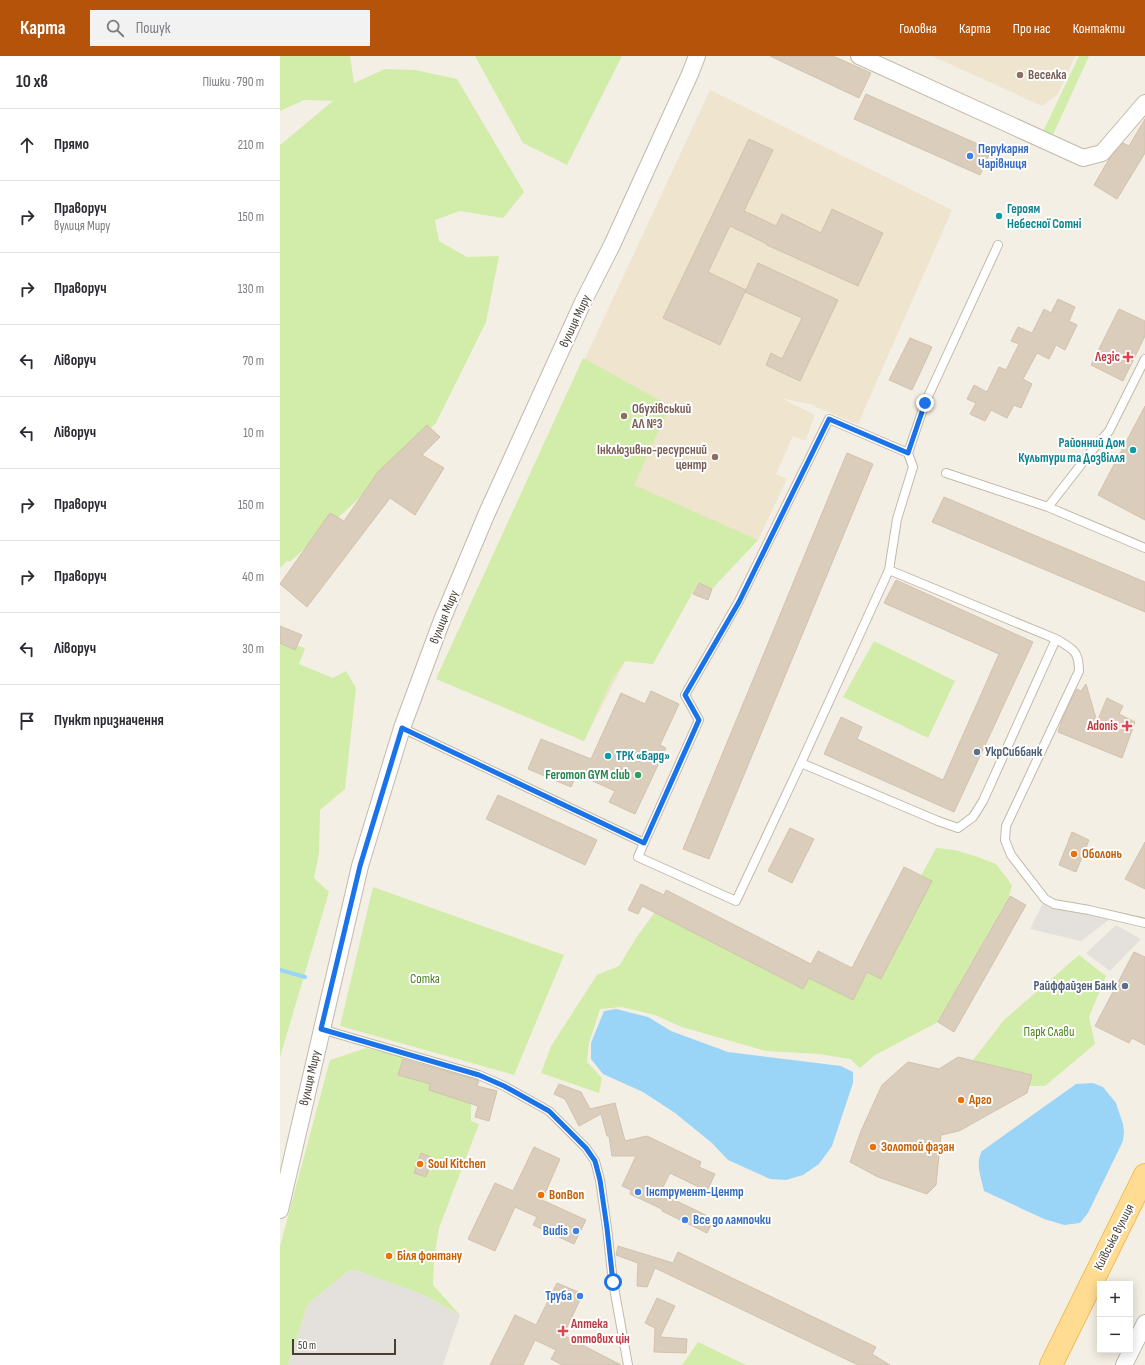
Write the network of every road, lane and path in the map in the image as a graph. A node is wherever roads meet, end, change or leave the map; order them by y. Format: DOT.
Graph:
graph roads {
  1 [pos="697,56"];
  2 [pos="859,56"];
  3 [pos="1145,103"];
  4 [pos="998,246"];
  5 [pos="1145,359"];
  6 [pos="908,453"];
  7 [pos="946,473"];
  8 [pos="1048,507"];
  9 [pos="1145,548"];
  10 [pos="889,570"];
  11 [pos="1056,639"];
  12 [pos="402,728"];
  13 [pos="801,763"];
  14 [pos="644,843"];
  15 [pos="1145,923"];
  16 [pos="321,1029"];
  17 [pos="1145,1175"];
  18 [pos="280,1210"];
  19 [pos="1145,1323"];
  20 [pos="628,1365"];
  21 [pos="1051,1365"];
  22 [pos="1124,1365"];
  1 -- 12 [label="street, вулиця Миру"];
  2 -- 3 [label="street"];
  4 -- 6 [label="lane"];
  5 -- 8 [label="lane"];
  6 -- 10 [label="lane"];
  6 -- 14 [label="lane"];
  7 -- 8 [label="lane"];
  8 -- 9 [label="lane"];
  10 -- 11 [label="lane"];
  10 -- 13 [label="lane"];
  11 -- 13 [label="lane"];
  11 -- 15 [label="lane"];
  12 -- 14 [label="lane"];
  12 -- 16 [label="street, вулиця Миру"];
  13 -- 14 [label="lane"];
  16 -- 18 [label="street, вулиця Миру"];
  16 -- 20 [label="lane"];
  17 -- 21 [label="main road, Київська вулиця"];
  19 -- 22 [label="street"];
}
